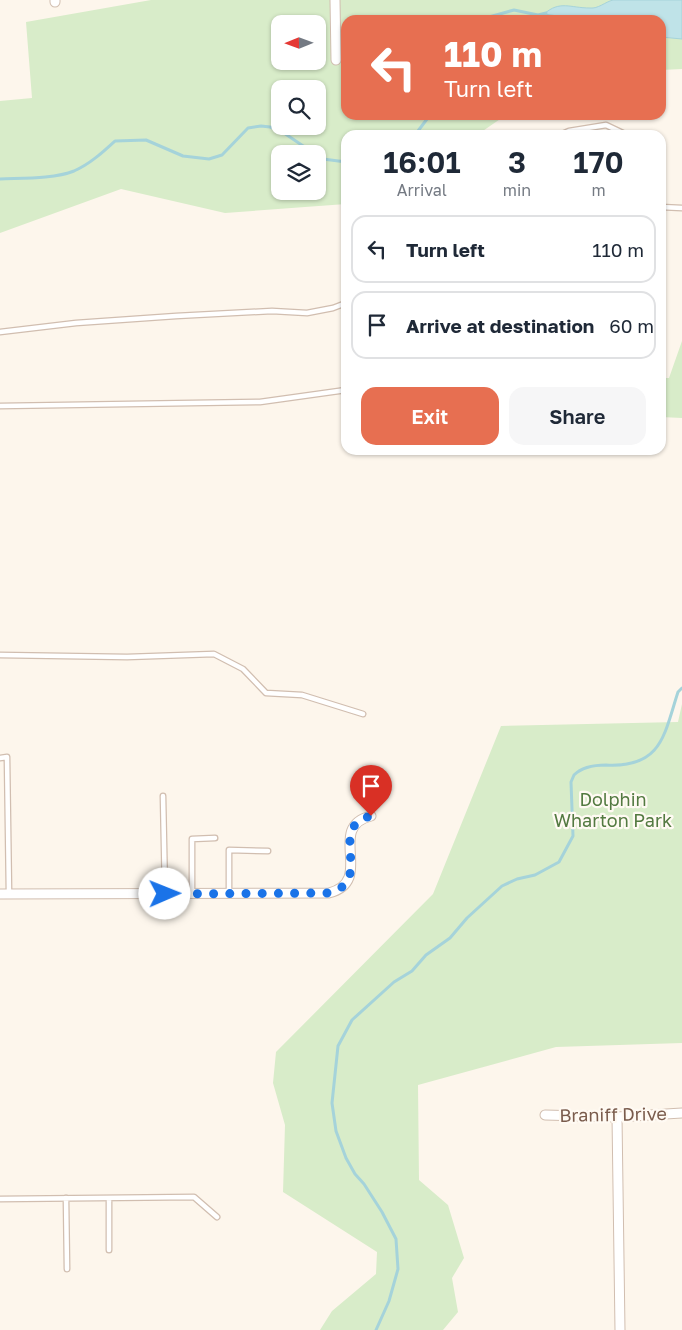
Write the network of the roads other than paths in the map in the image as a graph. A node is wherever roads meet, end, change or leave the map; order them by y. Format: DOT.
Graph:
graph roads {
  1 [pos="335,0"];
  2 [pos="336,60"];
  3 [pos="575,130"];
  4 [pos="616,130"];
  5 [pos="666,207"];
  6 [pos="682,208"];
  7 [pos="341,305"];
  8 [pos="0,332"];
  9 [pos="341,391"];
  10 [pos="0,406"];
  11 [pos="0,655"];
  12 [pos="363,714"];
  13 [pos="0,758"];
  14 [pos="163,796"];
  15 [pos="371,816"];
  16 [pos="215,838"];
  17 [pos="268,851"];
  18 [pos="8,860"];
  19 [pos="0,861"];
  20 [pos="192,893"];
  21 [pos="229,893"];
  22 [pos="4,894"];
  23 [pos="165,894"];
  24 [pos="682,1113"];
  25 [pos="545,1115"];
  26 [pos="617,1118"];
  27 [pos="66,1198"];
  28 [pos="109,1198"];
  29 [pos="0,1199"];
  30 [pos="217,1217"];
  31 [pos="109,1250"];
  32 [pos="67,1268"];
  33 [pos="620,1330"];
  1 -- 2 [label="street"];
  3 -- 4 [label="lane"];
  5 -- 6 [label="lane"];
  7 -- 8 [label="lane"];
  9 -- 10 [label="lane"];
  11 -- 12 [label="lane"];
  13 -- 18 [label="lane"];
  14 -- 23 [label="lane"];
  15 -- 21 [label="street"];
  16 -- 20 [label="lane"];
  17 -- 21 [label="lane"];
  18 -- 19 [label="lane"];
  18 -- 22 [label="lane"];
  20 -- 21 [label="street"];
  20 -- 23 [label="street"];
  22 -- 23 [label="street"];
  24 -- 26 [label="street, Braniff Drive"];
  25 -- 26 [label="street, Braniff Drive"];
  26 -- 33 [label="street"];
  27 -- 28 [label="lane"];
  27 -- 29 [label="lane"];
  27 -- 32 [label="lane"];
  28 -- 30 [label="lane"];
  28 -- 31 [label="lane"];
}
